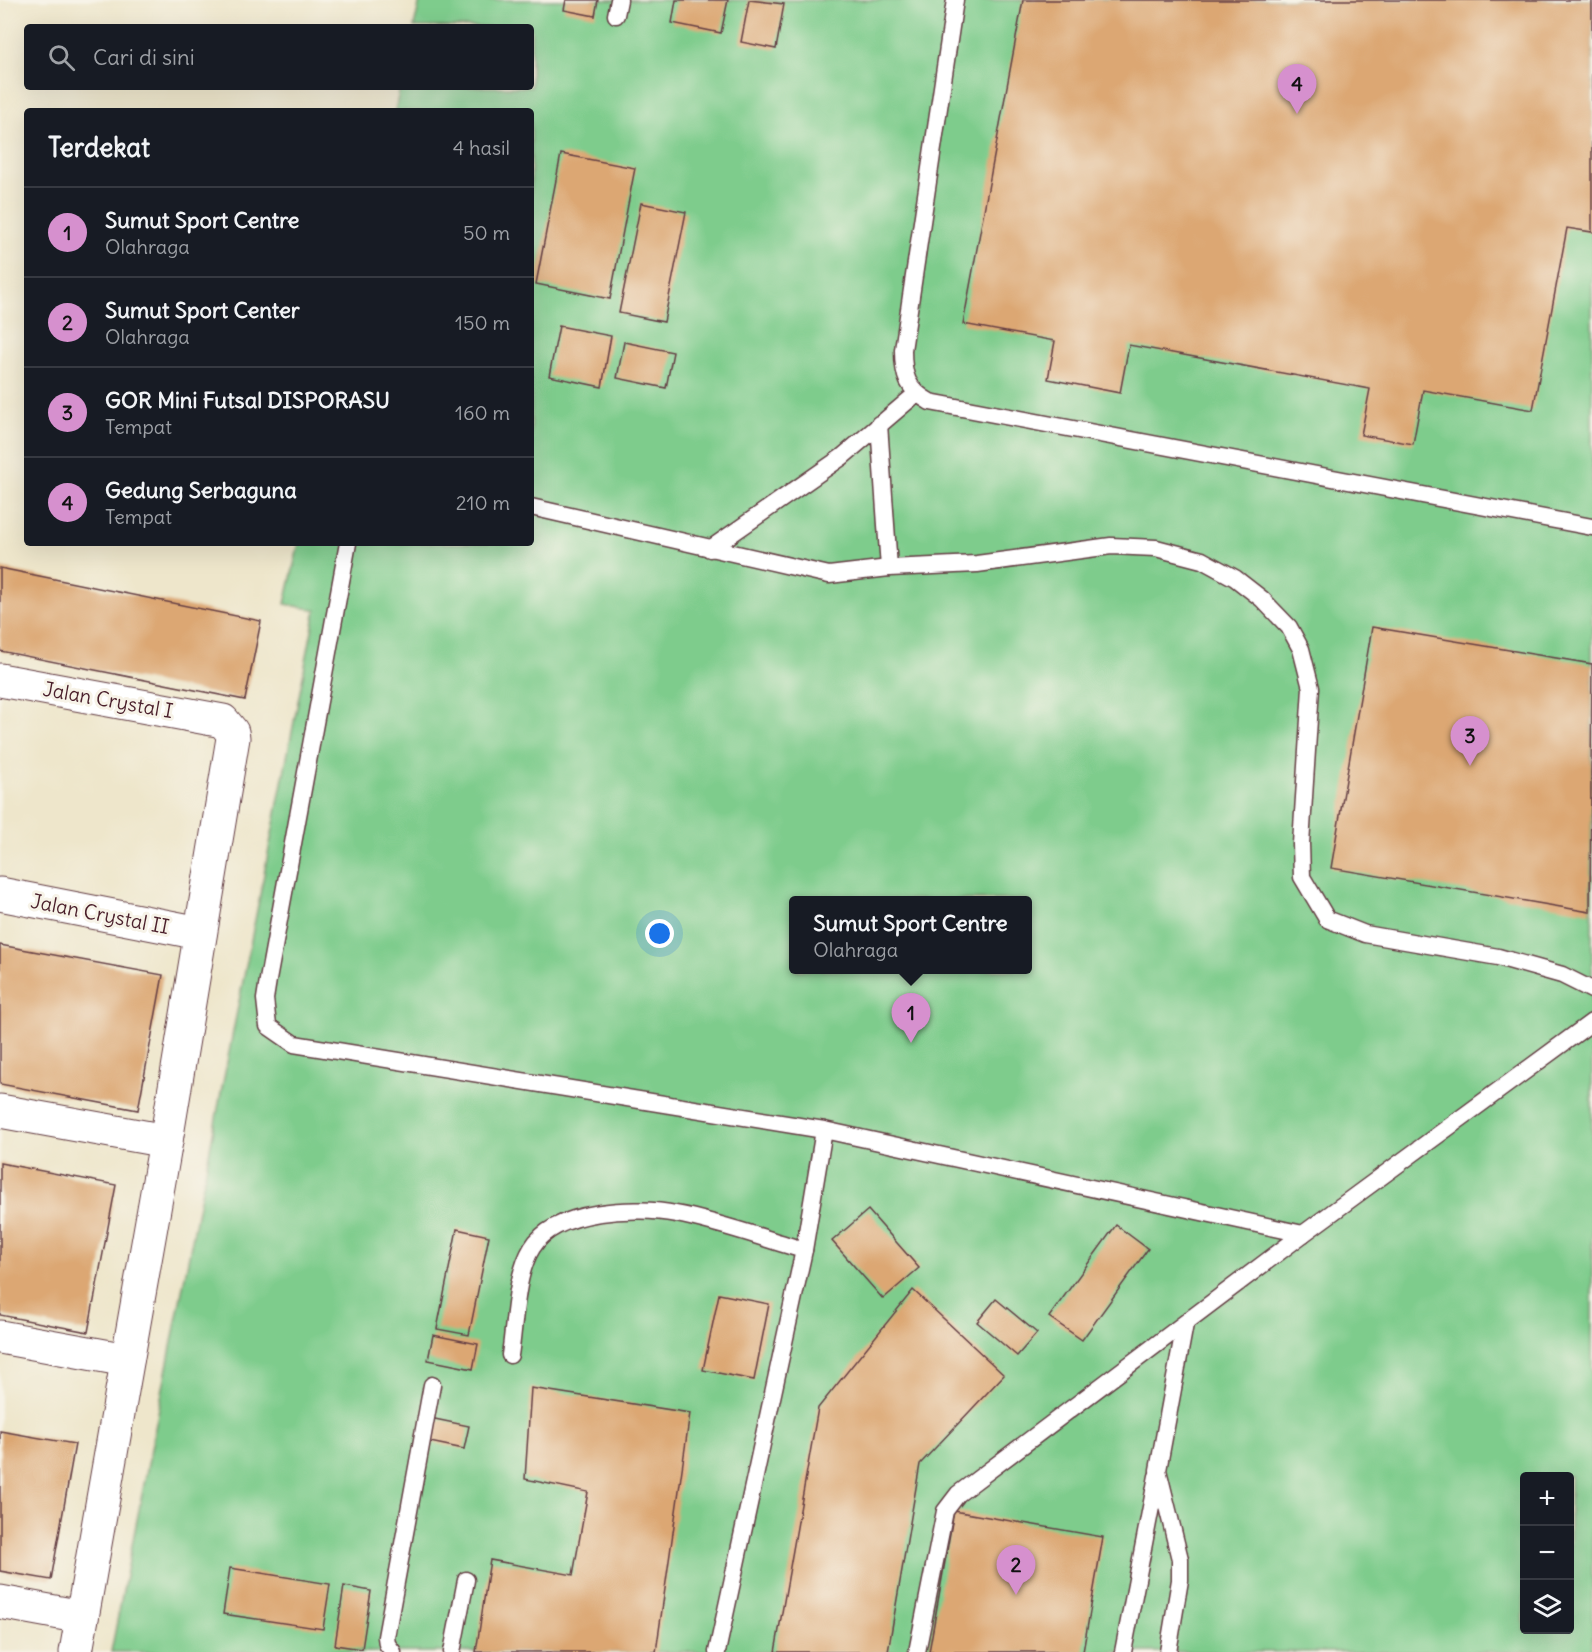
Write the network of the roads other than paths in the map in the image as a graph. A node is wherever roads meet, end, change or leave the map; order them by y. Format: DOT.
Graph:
graph roads {
  1 [pos="955,0"];
  2 [pos="916,394"];
  3 [pos="879,424"];
  4 [pos="534,508"];
  5 [pos="1592,527"];
  6 [pos="347,546"];
  7 [pos="710,549"];
  8 [pos="889,568"];
  9 [pos="0,680"];
  10 [pos="0,894"];
  11 [pos="200,933"];
  12 [pos="1592,990"];
  13 [pos="1592,1022"];
  14 [pos="0,1111"];
  15 [pos="824,1130"];
  16 [pos="166,1141"];
  17 [pos="1304,1234"];
  18 [pos="804,1250"];
  19 [pos="1185,1324"];
  20 [pos="0,1338"];
  21 [pos="510,1355"];
  22 [pos="127,1360"];
  23 [pos="432,1385"];
  24 [pos="1158,1470"];
  25 [pos="466,1580"];
  26 [pos="0,1602"];
  27 [pos="82,1617"];
  28 [pos="76,1652"];
  29 [pos="393,1652"];
  30 [pos="452,1652"];
  31 [pos="717,1652"];
  32 [pos="917,1652"];
  33 [pos="1123,1652"];
  34 [pos="1168,1652"];
  1 -- 2 [label="lane"];
  2 -- 3 [label="lane"];
  2 -- 5 [label="lane"];
  3 -- 7 [label="lane"];
  3 -- 8 [label="lane"];
  4 -- 7 [label="lane"];
  6 -- 15 [label="lane"];
  7 -- 8 [label="lane"];
  8 -- 12 [label="lane"];
  9 -- 11 [label="street, Jalan Crystal I"];
  10 -- 11 [label="street, Jalan Crystal II"];
  11 -- 16 [label="street"];
  13 -- 17 [label="lane"];
  14 -- 16 [label="street"];
  15 -- 17 [label="lane"];
  15 -- 18 [label="lane"];
  16 -- 22 [label="street"];
  17 -- 19 [label="lane"];
  18 -- 21 [label="lane"];
  18 -- 31 [label="lane"];
  19 -- 24 [label="lane"];
  19 -- 32 [label="lane"];
  20 -- 22 [label="street"];
  22 -- 27 [label="street"];
  23 -- 29 [label="lane"];
  24 -- 33 [label="lane"];
  24 -- 34 [label="lane"];
  25 -- 30 [label="lane"];
  26 -- 27 [label="street"];
  27 -- 28 [label="street"];
}
